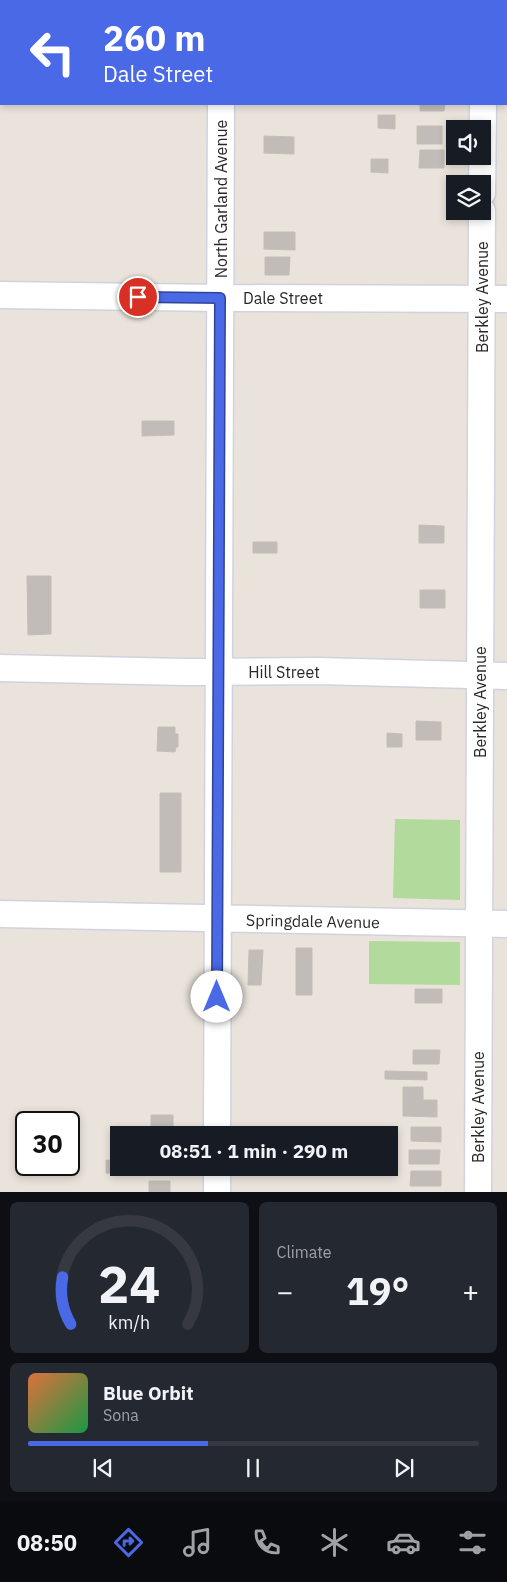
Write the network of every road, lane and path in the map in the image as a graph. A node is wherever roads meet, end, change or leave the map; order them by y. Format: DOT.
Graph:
graph roads {
  1 [pos="221,105"];
  2 [pos="483,105"];
  3 [pos="482,175"];
  4 [pos="483,220"];
  5 [pos="0,295"];
  6 [pos="220,298"];
  7 [pos="494,299"];
  8 [pos="0,668"];
  9 [pos="218,672"];
  10 [pos="480,676"];
  11 [pos="507,676"];
  12 [pos="0,914"];
  13 [pos="217,919"];
  14 [pos="479,923"];
  15 [pos="507,924"];
  16 [pos="217,1126"];
  17 [pos="217,1176"];
  18 [pos="217,1192"];
  19 [pos="478,1192"];
  1 -- 6 [label="street, North Garland Avenue"];
  2 -- 3 [label="street"];
  4 -- 7 [label="street, Berkley Avenue"];
  5 -- 6 [label="street, Dale Street"];
  6 -- 7 [label="street, Dale Street"];
  6 -- 9 [label="street, North Garland Avenue"];
  7 -- 10 [label="street, Berkley Avenue"];
  8 -- 9 [label="street, Hill Street"];
  9 -- 10 [label="street, Hill Street"];
  9 -- 13 [label="street, North Garland Avenue"];
  10 -- 11 [label="street, Hill Street"];
  10 -- 14 [label="street, Berkley Avenue"];
  12 -- 13 [label="street, Springdale Avenue"];
  13 -- 14 [label="street, Springdale Avenue"];
  13 -- 16 [label="street, North Garland Avenue"];
  14 -- 15 [label="street, Springdale Avenue"];
  14 -- 19 [label="street, Berkley Avenue"];
  17 -- 18 [label="street"];
}
